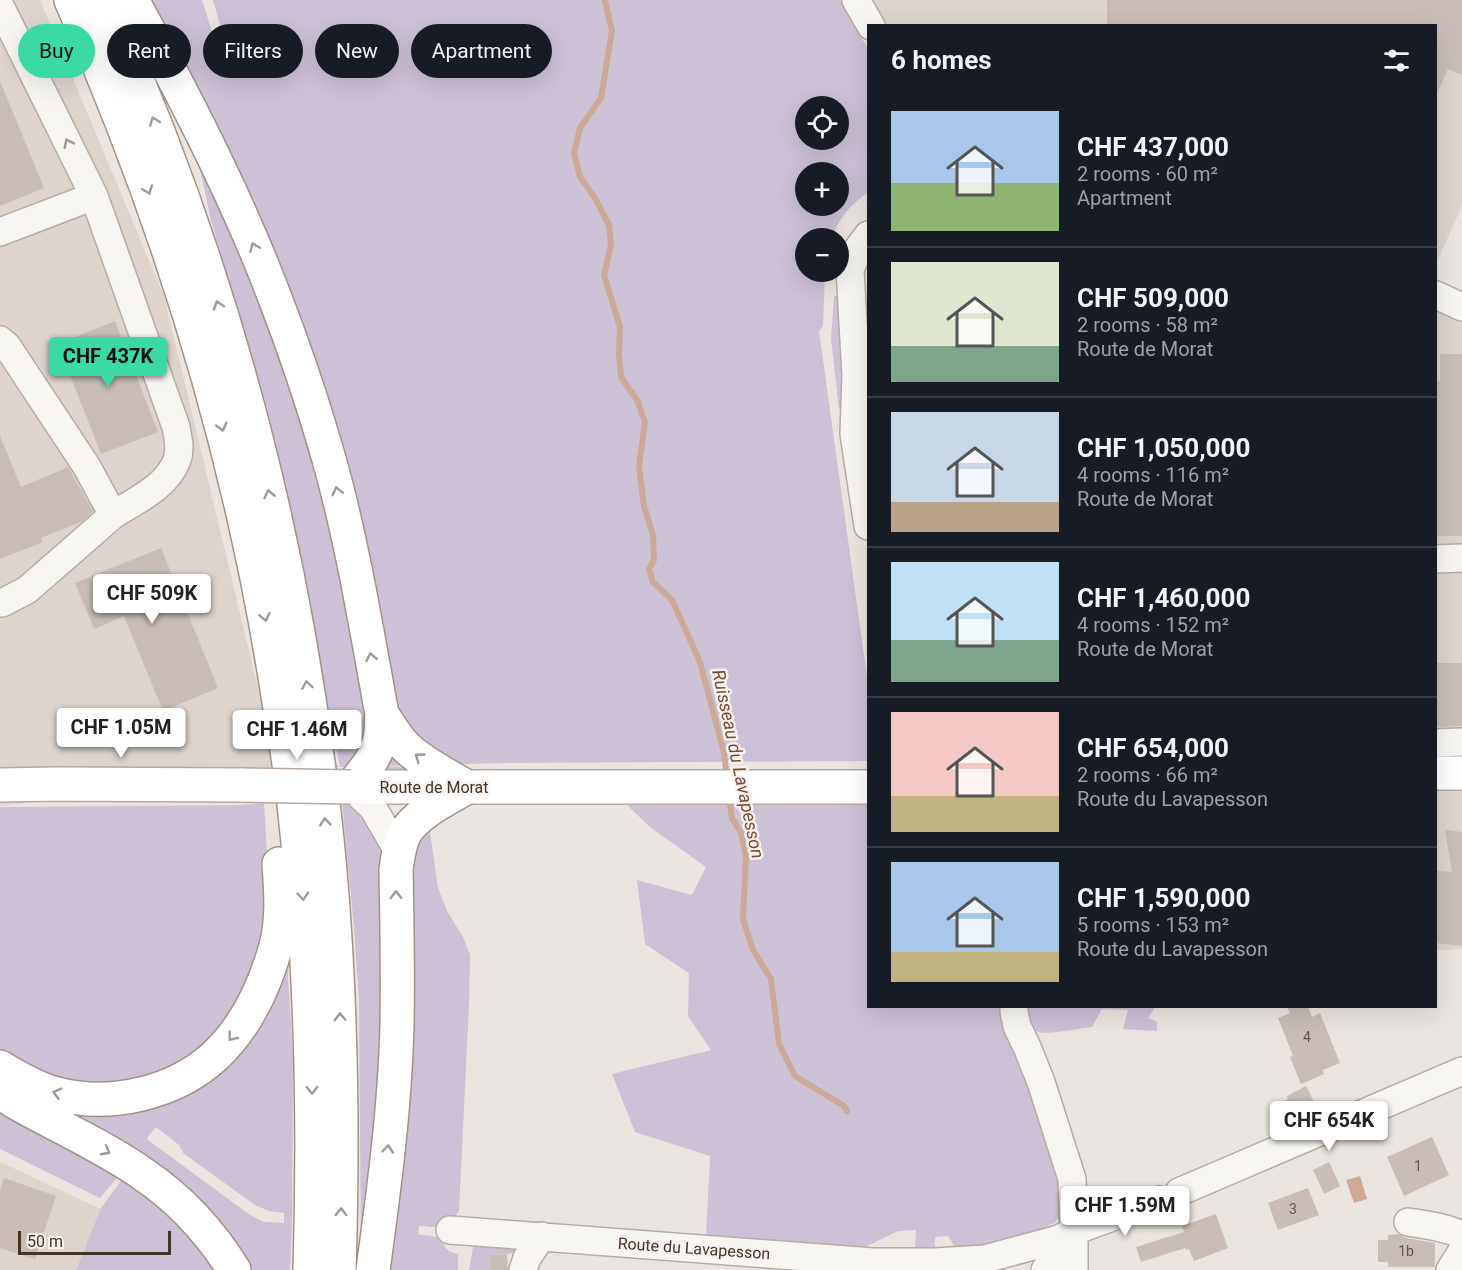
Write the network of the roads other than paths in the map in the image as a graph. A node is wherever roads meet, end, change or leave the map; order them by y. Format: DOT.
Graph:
graph roads {
  1 [pos="71,0"];
  2 [pos="103,0"];
  3 [pos="132,0"];
  4 [pos="856,0"];
  5 [pos="0,6"];
  6 [pos="870,24"];
  7 [pos="94,196"];
  8 [pos="0,232"];
  9 [pos="867,236"];
  10 [pos="1437,295"];
  11 [pos="1462,307"];
  12 [pos="0,340"];
  13 [pos="113,515"];
  14 [pos="867,519"];
  15 [pos="1462,558"];
  16 [pos="1437,559"];
  17 [pos="2,603"];
  18 [pos="271,650"];
  19 [pos="382,714"];
  20 [pos="1437,733"];
  21 [pos="1462,733"];
  22 [pos="1437,742"];
  23 [pos="1462,742"];
  24 [pos="1437,773"];
  25 [pos="1462,773"];
  26 [pos="0,785"];
  27 [pos="351,787"];
  28 [pos="467,787"];
  29 [pos="867,787"];
  30 [pos="1437,795"];
  31 [pos="1462,795"];
  32 [pos="399,851"];
  33 [pos="1014,1008"];
  34 [pos="0,1067"];
  35 [pos="1462,1071"];
  36 [pos="0,1092"];
  37 [pos="1408,1222"];
  38 [pos="450,1230"];
  39 [pos="1067,1235"];
  40 [pos="1462,1235"];
  41 [pos="542,1236"];
  42 [pos="1462,1251"];
  43 [pos="234,1270"];
  44 [pos="310,1270"];
  45 [pos="339,1270"];
  46 [pos="373,1270"];
  47 [pos="523,1270"];
  48 [pos="1045,1270"];
  49 [pos="1074,1270"];
  50 [pos="1450,1270"];
  1 -- 18 [label="main road, one-way"];
  45 -- 2 [label="main road, one-way"];
  19 -- 3 [label="main road, one-way"];
  4 -- 6 [label="street"];
  7 -- 5 [label="street, one-way"];
  7 -- 8 [label="street"];
  7 -- 13 [label="street"];
  9 -- 14 [label="street"];
  10 -- 11 [label="street"];
  12 -- 13 [label="street"];
  13 -- 17 [label="street"];
  15 -- 16 [label="street"];
  18 -- 34 [label="main road, one-way"];
  18 -- 44 [label="main road, one-way"];
  19 -- 27 [label="main road"];
  28 -- 19 [label="main road, one-way"];
  20 -- 21 [label="street"];
  22 -- 23 [label="street"];
  24 -- 25 [label="main road"];
  26 -- 27 [label="main road, Route de Morat, bridge"];
  27 -- 28 [label="main road, Route de Morat"];
  27 -- 32 [label="street"];
  28 -- 29 [label="main road, Route de Morat"];
  28 -- 32 [label="main road"];
  30 -- 31 [label="main road"];
  46 -- 32 [label="main road, one-way"];
  33 -- 39 [label="street"];
  35 -- 39 [label="street, Route du Lavapesson"];
  36 -- 43 [label="main road, one-way"];
  37 -- 40 [label="street"];
  38 -- 41 [label="street, Route du Lavapesson"];
  39 -- 41 [label="street, Route du Lavapesson"];
  39 -- 48 [label="street"];
  39 -- 49 [label="street"];
  41 -- 47 [label="street"];
  42 -- 50 [label="street"];
}
